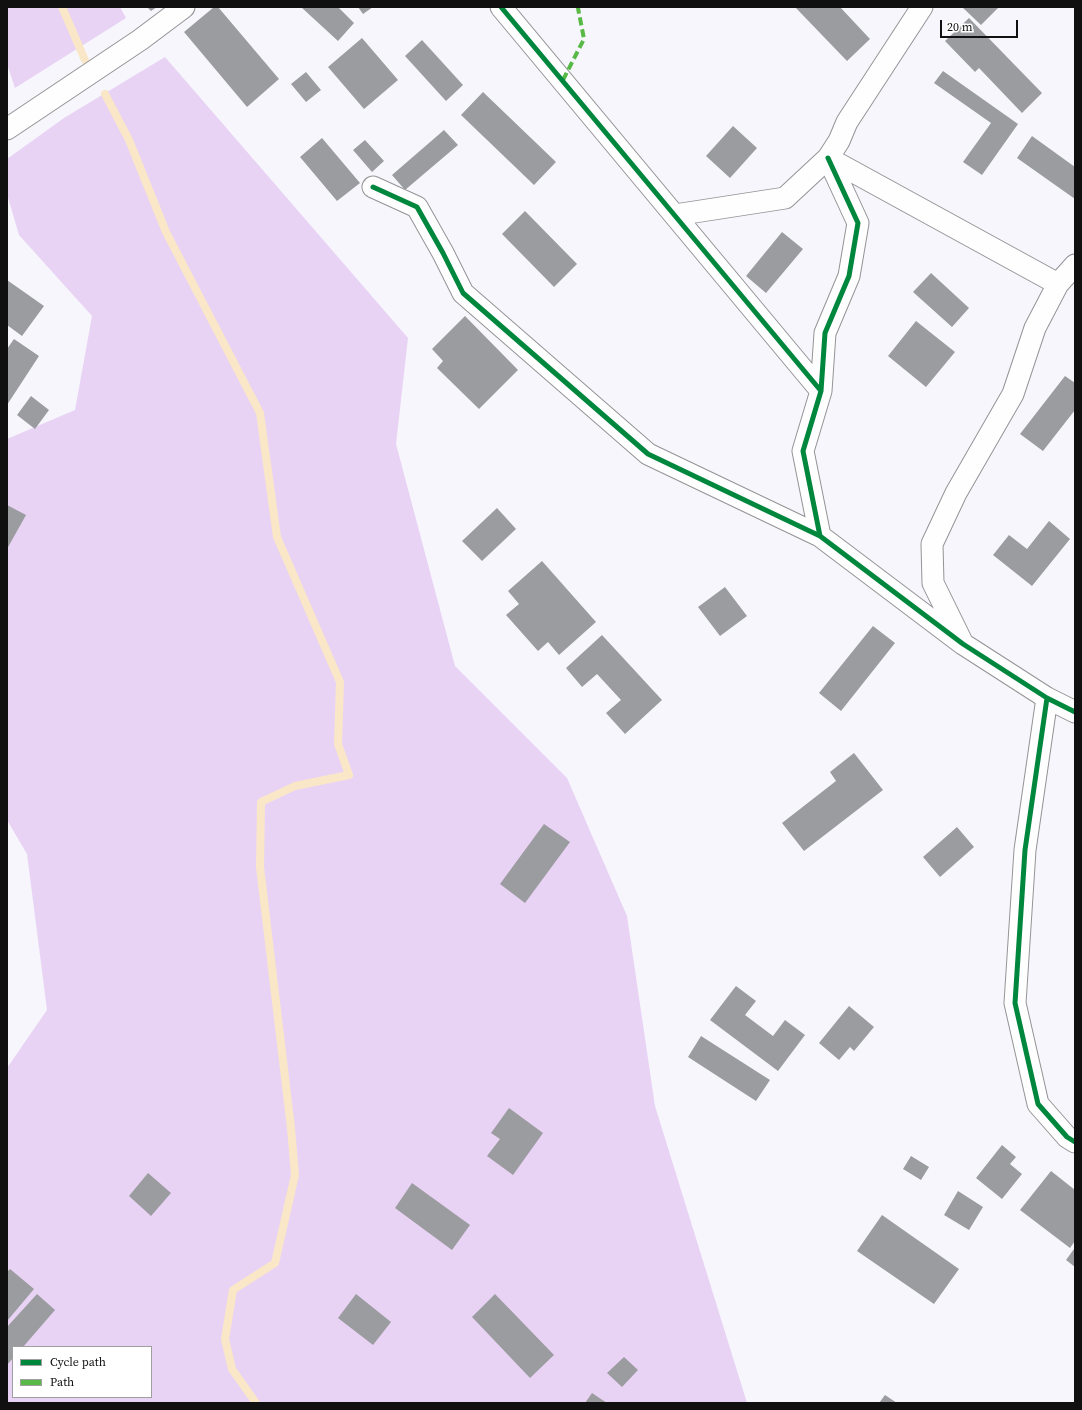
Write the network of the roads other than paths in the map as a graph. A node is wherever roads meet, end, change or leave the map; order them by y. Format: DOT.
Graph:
graph roads {
  1 [pos="184,7"];
  2 [pos="502,7"];
  3 [pos="922,7"];
  4 [pos="7,128"];
  5 [pos="828,158"];
  6 [pos="373,187"];
  7 [pos="675,215"];
  8 [pos="1075,265"];
  9 [pos="1058,284"];
  10 [pos="821,391"];
  11 [pos="820,536"];
  12 [pos="962,644"];
  13 [pos="1047,698"];
  14 [pos="1075,712"];
  15 [pos="1075,1142"];
  1 -- 4 [label="street"];
  2 -- 7 [label="street"];
  3 -- 5 [label="street"];
  5 -- 7 [label="street"];
  5 -- 9 [label="street"];
  5 -- 10 [label="street"];
  6 -- 11 [label="street"];
  7 -- 10 [label="street"];
  8 -- 9 [label="street"];
  9 -- 12 [label="street"];
  10 -- 11 [label="street"];
  11 -- 12 [label="street"];
  12 -- 13 [label="street"];
  13 -- 14 [label="street"];
  13 -- 15 [label="street"];
}
